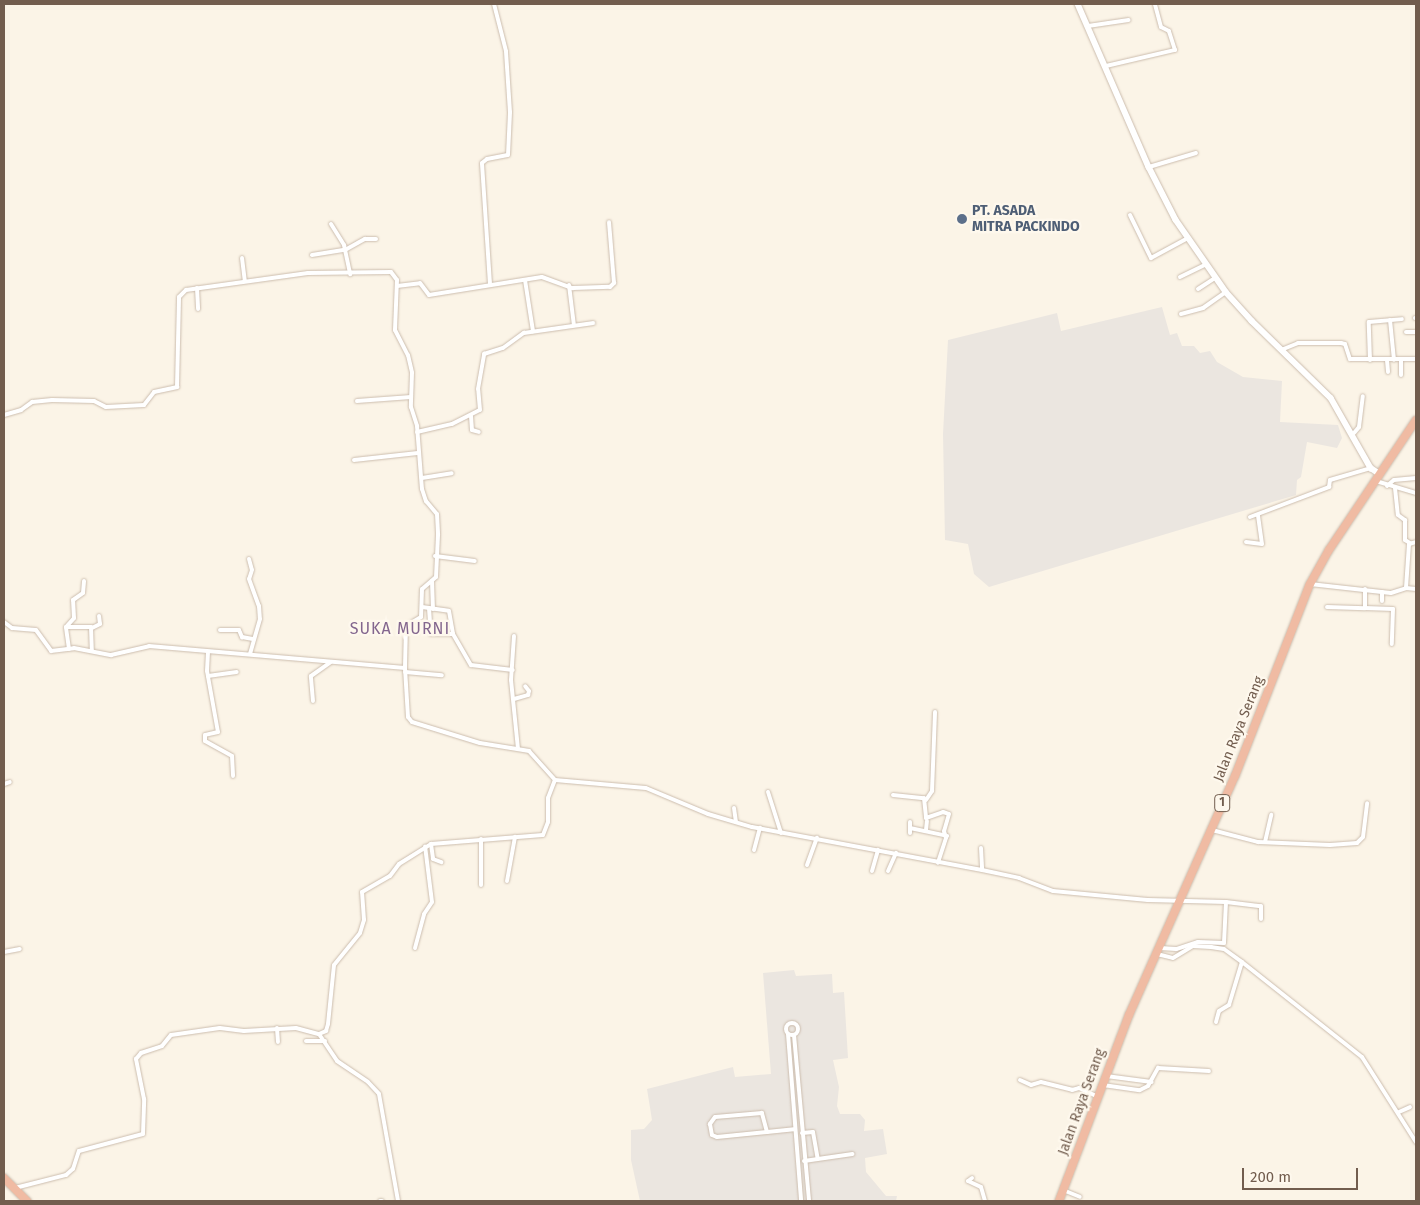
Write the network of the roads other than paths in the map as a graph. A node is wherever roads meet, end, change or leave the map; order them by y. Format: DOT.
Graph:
graph roads {
  1 [pos="494,4"];
  2 [pos="1078,4"];
  3 [pos="1155,4"];
  4 [pos="1129,20"];
  5 [pos="1088,26"];
  6 [pos="1106,66"];
  7 [pos="1196,153"];
  8 [pos="1149,167"];
  9 [pos="1130,215"];
  10 [pos="609,222"];
  11 [pos="331,224"];
  12 [pos="1188,238"];
  13 [pos="376,239"];
  14 [pos="345,250"];
  15 [pos="312,256"];
  16 [pos="242,258"];
  17 [pos="1205,265"];
  18 [pos="350,274"];
  19 [pos="1180,277"];
  20 [pos="1215,278"];
  21 [pos="524,280"];
  22 [pos="245,281"];
  23 [pos="490,284"];
  24 [pos="569,285"];
  25 [pos="397,286"];
  26 [pos="197,288"];
  27 [pos="1198,289"];
  28 [pos="1226,292"];
  29 [pos="198,309"];
  30 [pos="1181,314"];
  31 [pos="1402,319"];
  32 [pos="1390,320"];
  33 [pos="594,323"];
  34 [pos="574,324"];
  35 [pos="533,331"];
  36 [pos="1406,332"];
  37 [pos="1416,332"];
  38 [pos="1281,350"];
  39 [pos="1416,359"];
  40 [pos="1370,360"];
  41 [pos="1387,360"];
  42 [pos="1394,360"];
  43 [pos="1401,360"];
  44 [pos="1388,372"];
  45 [pos="1401,375"];
  46 [pos="411,396"];
  47 [pos="1363,396"];
  48 [pos="357,401"];
  49 [pos="4,415"];
  50 [pos="471,416"];
  51 [pos="1416,420"];
  52 [pos="416,432"];
  53 [pos="479,432"];
  54 [pos="1354,433"];
  55 [pos="418,453"];
  56 [pos="354,460"];
  57 [pos="1371,468"];
  58 [pos="452,473"];
  59 [pos="1378,477"];
  60 [pos="422,478"];
  61 [pos="1416,478"];
  62 [pos="1387,486"];
  63 [pos="1395,488"];
  64 [pos="1416,493"];
  65 [pos="1258,515"];
  66 [pos="1250,517"];
  67 [pos="1246,542"];
  68 [pos="1416,542"];
  69 [pos="1410,544"];
  70 [pos="436,556"];
  71 [pos="249,559"];
  72 [pos="475,561"];
  73 [pos="1410,561"];
  74 [pos="1416,562"];
  75 [pos="84,581"];
  76 [pos="432,581"];
  77 [pos="1310,584"];
  78 [pos="1406,588"];
  79 [pos="1365,589"];
  80 [pos="1416,589"];
  81 [pos="1382,592"];
  82 [pos="1382,601"];
  83 [pos="422,607"];
  84 [pos="1327,607"];
  85 [pos="1365,608"];
  86 [pos="431,609"];
  87 [pos="99,616"];
  88 [pos="4,622"];
  89 [pos="66,627"];
  90 [pos="92,628"];
  91 [pos="220,630"];
  92 [pos="453,634"];
  93 [pos="514,636"];
  94 [pos="253,639"];
  95 [pos="1392,644"];
  96 [pos="69,649"];
  97 [pos="92,650"];
  98 [pos="208,652"];
  99 [pos="250,654"];
  100 [pos="331,662"];
  101 [pos="405,670"];
  102 [pos="512,670"];
  103 [pos="237,672"];
  104 [pos="442,675"];
  105 [pos="208,676"];
  106 [pos="525,686"];
  107 [pos="514,699"];
  108 [pos="313,701"];
  109 [pos="935,712"];
  110 [pos="518,749"];
  111 [pos="233,776"];
  112 [pos="555,780"];
  113 [pos="10,782"];
  114 [pos="4,784"];
  115 [pos="768,792"];
  116 [pos="893,795"];
  117 [pos="926,800"];
  118 [pos="1368,803"];
  119 [pos="734,808"];
  120 [pos="1271,814"];
  121 [pos="927,821"];
  122 [pos="736,822"];
  123 [pos="910,822"];
  124 [pos="760,828"];
  125 [pos="1210,829"];
  126 [pos="926,830"];
  127 [pos="782,833"];
  128 [pos="946,836"];
  129 [pos="516,837"];
  130 [pos="817,838"];
  131 [pos="481,839"];
  132 [pos="1265,842"];
  133 [pos="431,844"];
  134 [pos="425,846"];
  135 [pos="981,848"];
  136 [pos="754,850"];
  137 [pos="878,850"];
  138 [pos="896,853"];
  139 [pos="441,862"];
  140 [pos="938,863"];
  141 [pos="807,865"];
  142 [pos="982,870"];
  143 [pos="872,871"];
  144 [pos="888,871"];
  145 [pos="508,881"];
  146 [pos="481,885"];
  147 [pos="1180,901"];
  148 [pos="1226,902"];
  149 [pos="1261,920"];
  150 [pos="415,948"];
  151 [pos="20,949"];
  152 [pos="1158,951"];
  153 [pos="4,952"];
  154 [pos="1242,962"];
  155 [pos="1216,1022"];
  156 [pos="277,1028"];
  157 [pos="319,1034"];
  158 [pos="788,1034"];
  159 [pos="794,1035"];
  160 [pos="306,1041"];
  161 [pos="325,1041"];
  162 [pos="278,1042"];
  163 [pos="1209,1071"];
  164 [pos="1104,1076"];
  165 [pos="1020,1080"];
  166 [pos="1152,1082"];
  167 [pos="1100,1085"];
  168 [pos="1096,1096"];
  169 [pos="1410,1107"];
  170 [pos="1399,1112"];
  171 [pos="801,1127"];
  172 [pos="794,1128"];
  173 [pos="768,1132"];
  174 [pos="802,1134"];
  175 [pos="1416,1142"];
  176 [pos="853,1154"];
  177 [pos="818,1159"];
  178 [pos="804,1161"];
  179 [pos="4,1178"];
  180 [pos="972,1178"];
  181 [pos="15,1188"];
  182 [pos="1062,1190"];
  183 [pos="1080,1196"];
  184 [pos="986,1200"];
  185 [pos="27,1201"];
  186 [pos="398,1201"];
  187 [pos="801,1201"];
  188 [pos="809,1201"];
  189 [pos="1059,1201"];
  1 -- 23 [label="street"];
  2 -- 5 [label="main road"];
  3 -- 6 [label="street"];
  4 -- 5 [label="street"];
  5 -- 6 [label="main road"];
  6 -- 8 [label="main road"];
  7 -- 8 [label="street"];
  8 -- 12 [label="main road"];
  9 -- 12 [label="street"];
  10 -- 24 [label="street"];
  11 -- 14 [label="street"];
  12 -- 17 [label="main road"];
  13 -- 14 [label="street"];
  14 -- 15 [label="street"];
  14 -- 18 [label="street"];
  16 -- 22 [label="street"];
  17 -- 19 [label="street"];
  17 -- 20 [label="main road"];
  18 -- 22 [label="street"];
  18 -- 25 [label="street"];
  20 -- 27 [label="street"];
  20 -- 28 [label="main road"];
  21 -- 23 [label="street"];
  21 -- 24 [label="street"];
  21 -- 35 [label="street"];
  22 -- 26 [label="street"];
  23 -- 25 [label="street"];
  24 -- 34 [label="street"];
  25 -- 46 [label="street"];
  26 -- 29 [label="street"];
  26 -- 49 [label="street"];
  28 -- 30 [label="street"];
  28 -- 38 [label="main road"];
  31 -- 32 [label="street"];
  32 -- 40 [label="street"];
  32 -- 42 [label="street"];
  33 -- 34 [label="street"];
  34 -- 35 [label="street"];
  35 -- 50 [label="street"];
  36 -- 37 [label="street"];
  38 -- 40 [label="street"];
  38 -- 54 [label="main road"];
  39 -- 43 [label="street"];
  40 -- 41 [label="street"];
  41 -- 42 [label="street"];
  41 -- 44 [label="street"];
  42 -- 43 [label="street"];
  43 -- 45 [label="street"];
  46 -- 48 [label="street"];
  46 -- 52 [label="street"];
  47 -- 54 [label="street"];
  50 -- 52 [label="street"];
  50 -- 53 [label="street"];
  51 -- 59 [label="highway, Jalan Raya Serang / 1"];
  52 -- 55 [label="street"];
  54 -- 57 [label="main road"];
  55 -- 56 [label="street"];
  55 -- 60 [label="street"];
  57 -- 59 [label="main road"];
  57 -- 65 [label="street"];
  58 -- 60 [label="street"];
  59 -- 62 [label="street"];
  59 -- 77 [label="highway, Jalan Raya Serang / 1"];
  60 -- 70 [label="street"];
  61 -- 62 [label="street"];
  62 -- 63 [label="street"];
  63 -- 64 [label="street"];
  63 -- 69 [label="street"];
  65 -- 66 [label="street"];
  65 -- 67 [label="street"];
  68 -- 69 [label="street"];
  69 -- 73 [label="street"];
  70 -- 72 [label="street"];
  70 -- 76 [label="street"];
  71 -- 94 [label="street"];
  73 -- 74 [label="street"];
  73 -- 78 [label="street"];
  75 -- 89 [label="street"];
  76 -- 83 [label="street"];
  76 -- 86 [label="street"];
  77 -- 79 [label="street"];
  77 -- 125 [label="highway, Jalan Raya Serang / 1"];
  78 -- 80 [label="street"];
  78 -- 81 [label="street"];
  79 -- 81 [label="street"];
  79 -- 85 [label="street"];
  81 -- 82 [label="street"];
  83 -- 86 [label="street"];
  83 -- 101 [label="street"];
  84 -- 85 [label="street"];
  85 -- 95 [label="street"];
  86 -- 92 [label="street"];
  86 -- 92 [label="street"];
  87 -- 90 [label="street"];
  88 -- 96 [label="street"];
  89 -- 90 [label="street"];
  89 -- 96 [label="street"];
  90 -- 97 [label="street"];
  91 -- 94 [label="street"];
  92 -- 102 [label="street"];
  93 -- 102 [label="street"];
  94 -- 99 [label="street"];
  96 -- 97 [label="street"];
  97 -- 98 [label="street"];
  98 -- 99 [label="street"];
  98 -- 105 [label="street"];
  99 -- 100 [label="street"];
  100 -- 101 [label="street"];
  100 -- 108 [label="street"];
  101 -- 104 [label="street"];
  101 -- 110 [label="street"];
  102 -- 107 [label="street"];
  103 -- 105 [label="street"];
  105 -- 111 [label="street"];
  106 -- 107 [label="street"];
  107 -- 110 [label="street"];
  109 -- 117 [label="street"];
  110 -- 112 [label="street"];
  112 -- 122 [label="street"];
  112 -- 129 [label="street"];
  113 -- 114 [label="street"];
  115 -- 127 [label="street"];
  116 -- 117 [label="street"];
  117 -- 128 [label="street"];
  118 -- 132 [label="street"];
  119 -- 122 [label="street"];
  120 -- 132 [label="street"];
  121 -- 126 [label="street"];
  122 -- 124 [label="street"];
  123 -- 126 [label="street"];
  124 -- 127 [label="street"];
  124 -- 136 [label="street"];
  125 -- 132 [label="street"];
  125 -- 147 [label="highway, Jalan Raya Serang / 1"];
  126 -- 128 [label="street"];
  127 -- 130 [label="street"];
  128 -- 140 [label="street"];
  129 -- 131 [label="street"];
  129 -- 145 [label="street"];
  130 -- 137 [label="street"];
  130 -- 141 [label="street"];
  131 -- 133 [label="street"];
  131 -- 146 [label="street"];
  133 -- 134 [label="street"];
  133 -- 139 [label="street"];
  134 -- 150 [label="street"];
  134 -- 157 [label="street"];
  135 -- 142 [label="street"];
  137 -- 138 [label="street"];
  137 -- 143 [label="street"];
  138 -- 140 [label="street"];
  138 -- 144 [label="street"];
  140 -- 142 [label="street"];
  142 -- 147 [label="street"];
  147 -- 148 [label="street"];
  147 -- 152 [label="highway, Jalan Raya Serang / 1"];
  148 -- 149 [label="street"];
  148 -- 152 [label="street"];
  151 -- 153 [label="street"];
  152 -- 154 [label="street"];
  152 -- 164 [label="highway, Jalan Raya Serang / 1"];
  154 -- 155 [label="street"];
  154 -- 170 [label="street"];
  156 -- 157 [label="street"];
  156 -- 162 [label="street"];
  156 -- 181 [label="street"];
  157 -- 161 [label="street"];
  158 -- 159 [label="street"];
  158 -- 159 [label="street"];
  158 -- 172 [label="street"];
  159 -- 171 [label="street"];
  160 -- 161 [label="street"];
  161 -- 186 [label="street"];
  163 -- 166 [label="street"];
  164 -- 166 [label="street"];
  164 -- 167 [label="highway, Jalan Raya Serang / 1"];
  165 -- 168 [label="street"];
  166 -- 167 [label="street"];
  167 -- 168 [label="highway, Jalan Raya Serang / 1"];
  168 -- 182 [label="highway, Jalan Raya Serang / 1"];
  169 -- 170 [label="street"];
  170 -- 175 [label="street"];
  171 -- 172 [label="street"];
  171 -- 174 [label="street"];
  172 -- 173 [label="street"];
  172 -- 187 [label="street"];
  173 -- 173 [label="street"];
  174 -- 177 [label="street"];
  174 -- 178 [label="street"];
  176 -- 177 [label="street"];
  177 -- 178 [label="street"];
  178 -- 188 [label="street"];
  179 -- 181 [label="highway"];
  180 -- 184 [label="street"];
  181 -- 185 [label="highway"];
  182 -- 183 [label="street"];
  182 -- 189 [label="highway, Jalan Raya Serang / 1"];
}
